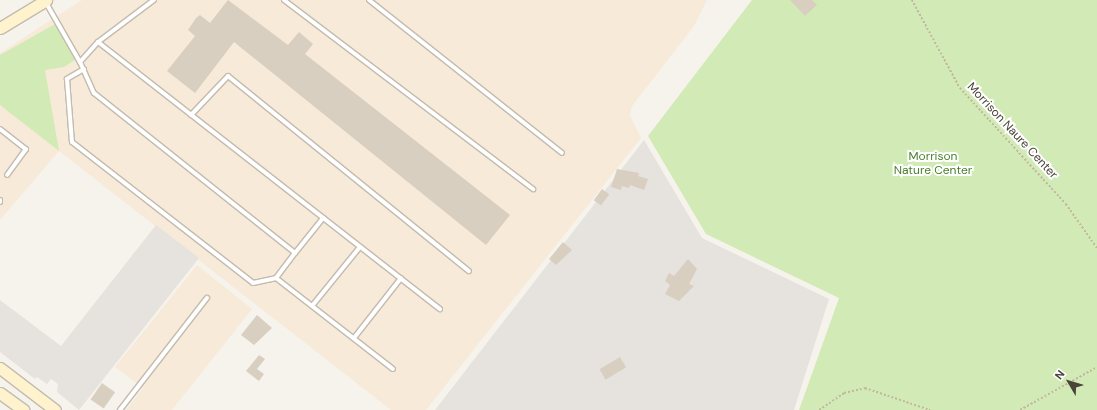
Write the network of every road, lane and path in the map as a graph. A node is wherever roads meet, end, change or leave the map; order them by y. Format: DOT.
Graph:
graph roads {
  1 [pos="46,0"];
  2 [pos="154,0"];
  3 [pos="284,0"];
  4 [pos="369,0"];
  5 [pos="912,0"];
  6 [pos="0,28"];
  7 [pos="98,42"];
  8 [pos="80,62"];
  9 [pos="84,69"];
  10 [pos="192,115"];
  11 [pos="0,129"];
  12 [pos="562,153"];
  13 [pos="7,175"];
  14 [pos="533,189"];
  15 [pos="323,218"];
  16 [pos="360,246"];
  17 [pos="1097,248"];
  18 [pos="295,253"];
  19 [pos="469,271"];
  20 [pos="276,278"];
  21 [pos="401,278"];
  22 [pos="207,298"];
  23 [pos="312,306"];
  24 [pos="440,309"];
  25 [pos="354,338"];
  26 [pos="1097,367"];
  27 [pos="0,368"];
  28 [pos="393,369"];
  29 [pos="0,393"];
  30 [pos="22,410"];
  31 [pos="55,410"];
  32 [pos="120,410"];
  33 [pos="819,410"];
  34 [pos="930,410"];
  35 [pos="1020,410"];
  1 -- 6 [label="main road"];
  1 -- 8 [label="lane"];
  2 -- 7 [label="lane"];
  3 -- 14 [label="lane"];
  4 -- 12 [label="lane"];
  5 -- 17 [label="path, Morrison Naure Center"];
  7 -- 8 [label="lane"];
  7 -- 10 [label="lane"];
  8 -- 9 [label="lane"];
  9 -- 18 [label="lane"];
  9 -- 20 [label="lane"];
  10 -- 15 [label="lane"];
  10 -- 19 [label="lane"];
  11 -- 13 [label="lane"];
  15 -- 16 [label="lane"];
  15 -- 18 [label="lane"];
  16 -- 21 [label="lane"];
  16 -- 23 [label="lane"];
  18 -- 20 [label="lane"];
  20 -- 23 [label="lane"];
  21 -- 24 [label="lane"];
  21 -- 25 [label="lane"];
  22 -- 32 [label="lane"];
  23 -- 25 [label="lane"];
  25 -- 28 [label="lane"];
  26 -- 35 [label="path"];
  27 -- 31 [label="main road"];
  29 -- 30 [label="main road"];
  33 -- 34 [label="path"];
}
